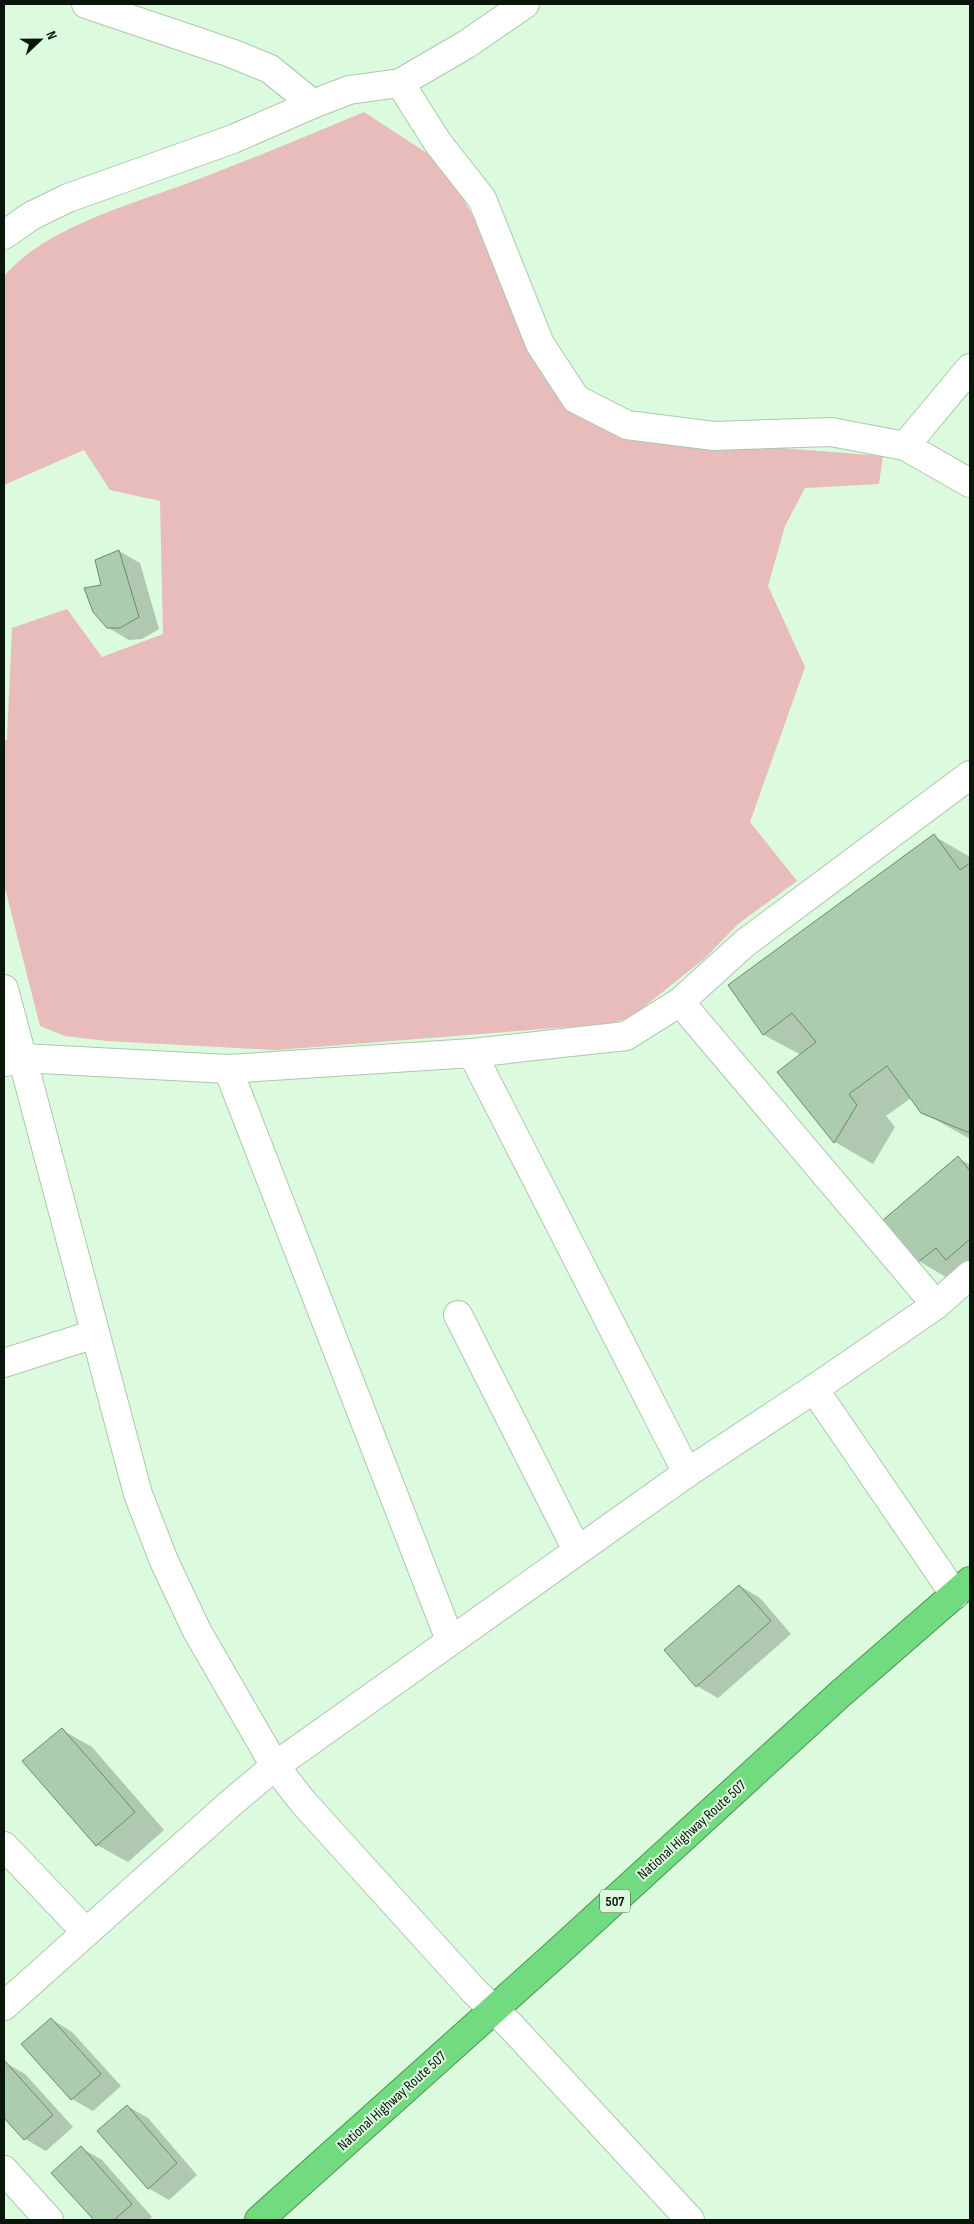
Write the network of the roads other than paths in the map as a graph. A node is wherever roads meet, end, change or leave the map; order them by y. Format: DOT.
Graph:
graph roads {
  1 [pos="86,4"];
  2 [pos="525,4"];
  3 [pos="400,83"];
  4 [pos="313,104"];
  5 [pos="4,235"];
  6 [pos="970,368"];
  7 [pos="905,446"];
  8 [pos="970,483"];
  9 [pos="970,776"];
  10 [pos="4,989"];
  11 [pos="680,1002"];
  12 [pos="472,1053"];
  13 [pos="13,1060"];
  14 [pos="228,1069"];
  15 [pos="970,1275"];
  16 [pos="936,1305"];
  17 [pos="458,1315"];
  18 [pos="95,1334"];
  19 [pos="4,1363"];
  20 [pos="814,1389"];
  21 [pos="687,1473"];
  22 [pos="577,1550"];
  23 [pos="963,1588"];
  24 [pos="450,1640"];
  25 [pos="275,1766"];
  26 [pos="4,1846"];
  27 [pos="85,1931"];
  28 [pos="4,2006"];
  29 [pos="494,2010"];
  30 [pos="4,2170"];
  31 [pos="49,2220"];
  32 [pos="259,2220"];
  33 [pos="690,2220"];
  1 -- 4 [label="street"];
  2 -- 3 [label="street"];
  3 -- 4 [label="street"];
  3 -- 7 [label="street"];
  4 -- 5 [label="street"];
  6 -- 7 [label="street"];
  7 -- 8 [label="street"];
  9 -- 11 [label="street"];
  10 -- 13 [label="street"];
  11 -- 12 [label="street"];
  11 -- 16 [label="street"];
  12 -- 14 [label="street"];
  12 -- 21 [label="street"];
  13 -- 14 [label="street"];
  13 -- 18 [label="street"];
  14 -- 24 [label="street"];
  15 -- 16 [label="street"];
  16 -- 20 [label="street"];
  17 -- 22 [label="street"];
  18 -- 19 [label="street"];
  18 -- 25 [label="street"];
  20 -- 21 [label="street"];
  20 -- 23 [label="street"];
  21 -- 22 [label="street"];
  22 -- 24 [label="street"];
  23 -- 29 [label="highway, National Highway Route 507 / 507"];
  24 -- 25 [label="street"];
  25 -- 27 [label="street"];
  25 -- 29 [label="street"];
  26 -- 27 [label="street"];
  27 -- 28 [label="street"];
  29 -- 32 [label="highway, National Highway Route 507 / 507"];
  29 -- 33 [label="street"];
  30 -- 31 [label="street"];
}
